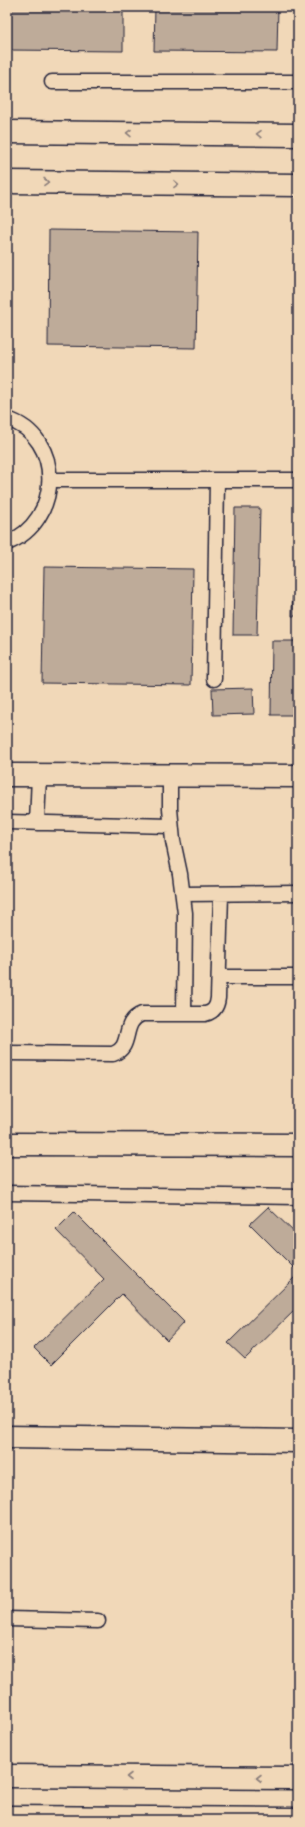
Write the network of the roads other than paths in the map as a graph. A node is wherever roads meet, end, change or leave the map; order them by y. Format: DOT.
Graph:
graph roads {
  1 [pos="52,82"];
  2 [pos="298,82"];
  3 [pos="7,132"];
  4 [pos="298,135"];
  5 [pos="7,182"];
  6 [pos="298,185"];
  7 [pos="7,419"];
  8 [pos="50,480"];
  9 [pos="217,480"];
  10 [pos="298,480"];
  11 [pos="7,543"];
  12 [pos="214,679"];
  13 [pos="7,775"];
  14 [pos="39,775"];
  15 [pos="170,775"];
  16 [pos="298,776"];
  17 [pos="7,822"];
  18 [pos="37,823"];
  19 [pos="171,826"];
  20 [pos="298,893"];
  21 [pos="184,894"];
  22 [pos="221,894"];
  23 [pos="218,976"];
  24 [pos="298,976"];
  25 [pos="184,1014"];
  26 [pos="7,1053"];
  27 [pos="7,1144"];
  28 [pos="298,1145"];
  29 [pos="7,1193"];
  30 [pos="298,1197"];
  31 [pos="7,1437"];
  32 [pos="298,1441"];
  33 [pos="7,1619"];
  34 [pos="98,1621"];
  35 [pos="7,1776"];
  36 [pos="298,1778"];
  37 [pos="7,1818"];
  38 [pos="298,1819"];
  1 -- 2 [label="lane"];
  4 -- 3 [label="street, one-way"];
  5 -- 6 [label="street, one-way"];
  7 -- 8 [label="lane"];
  8 -- 9 [label="lane"];
  8 -- 11 [label="lane"];
  9 -- 10 [label="lane"];
  9 -- 12 [label="lane"];
  13 -- 14 [label="street"];
  14 -- 15 [label="street"];
  14 -- 18 [label="lane"];
  15 -- 16 [label="street"];
  15 -- 19 [label="lane"];
  17 -- 18 [label="lane"];
  18 -- 19 [label="lane"];
  19 -- 21 [label="lane"];
  20 -- 22 [label="lane"];
  21 -- 22 [label="lane"];
  21 -- 25 [label="lane"];
  22 -- 23 [label="lane"];
  23 -- 24 [label="lane"];
  23 -- 25 [label="lane"];
  25 -- 26 [label="lane"];
  27 -- 28 [label="street"];
  29 -- 30 [label="lane"];
  31 -- 32 [label="street"];
  33 -- 34 [label="lane"];
  36 -- 35 [label="street, one-way"];
  37 -- 38 [label="street"];
}
